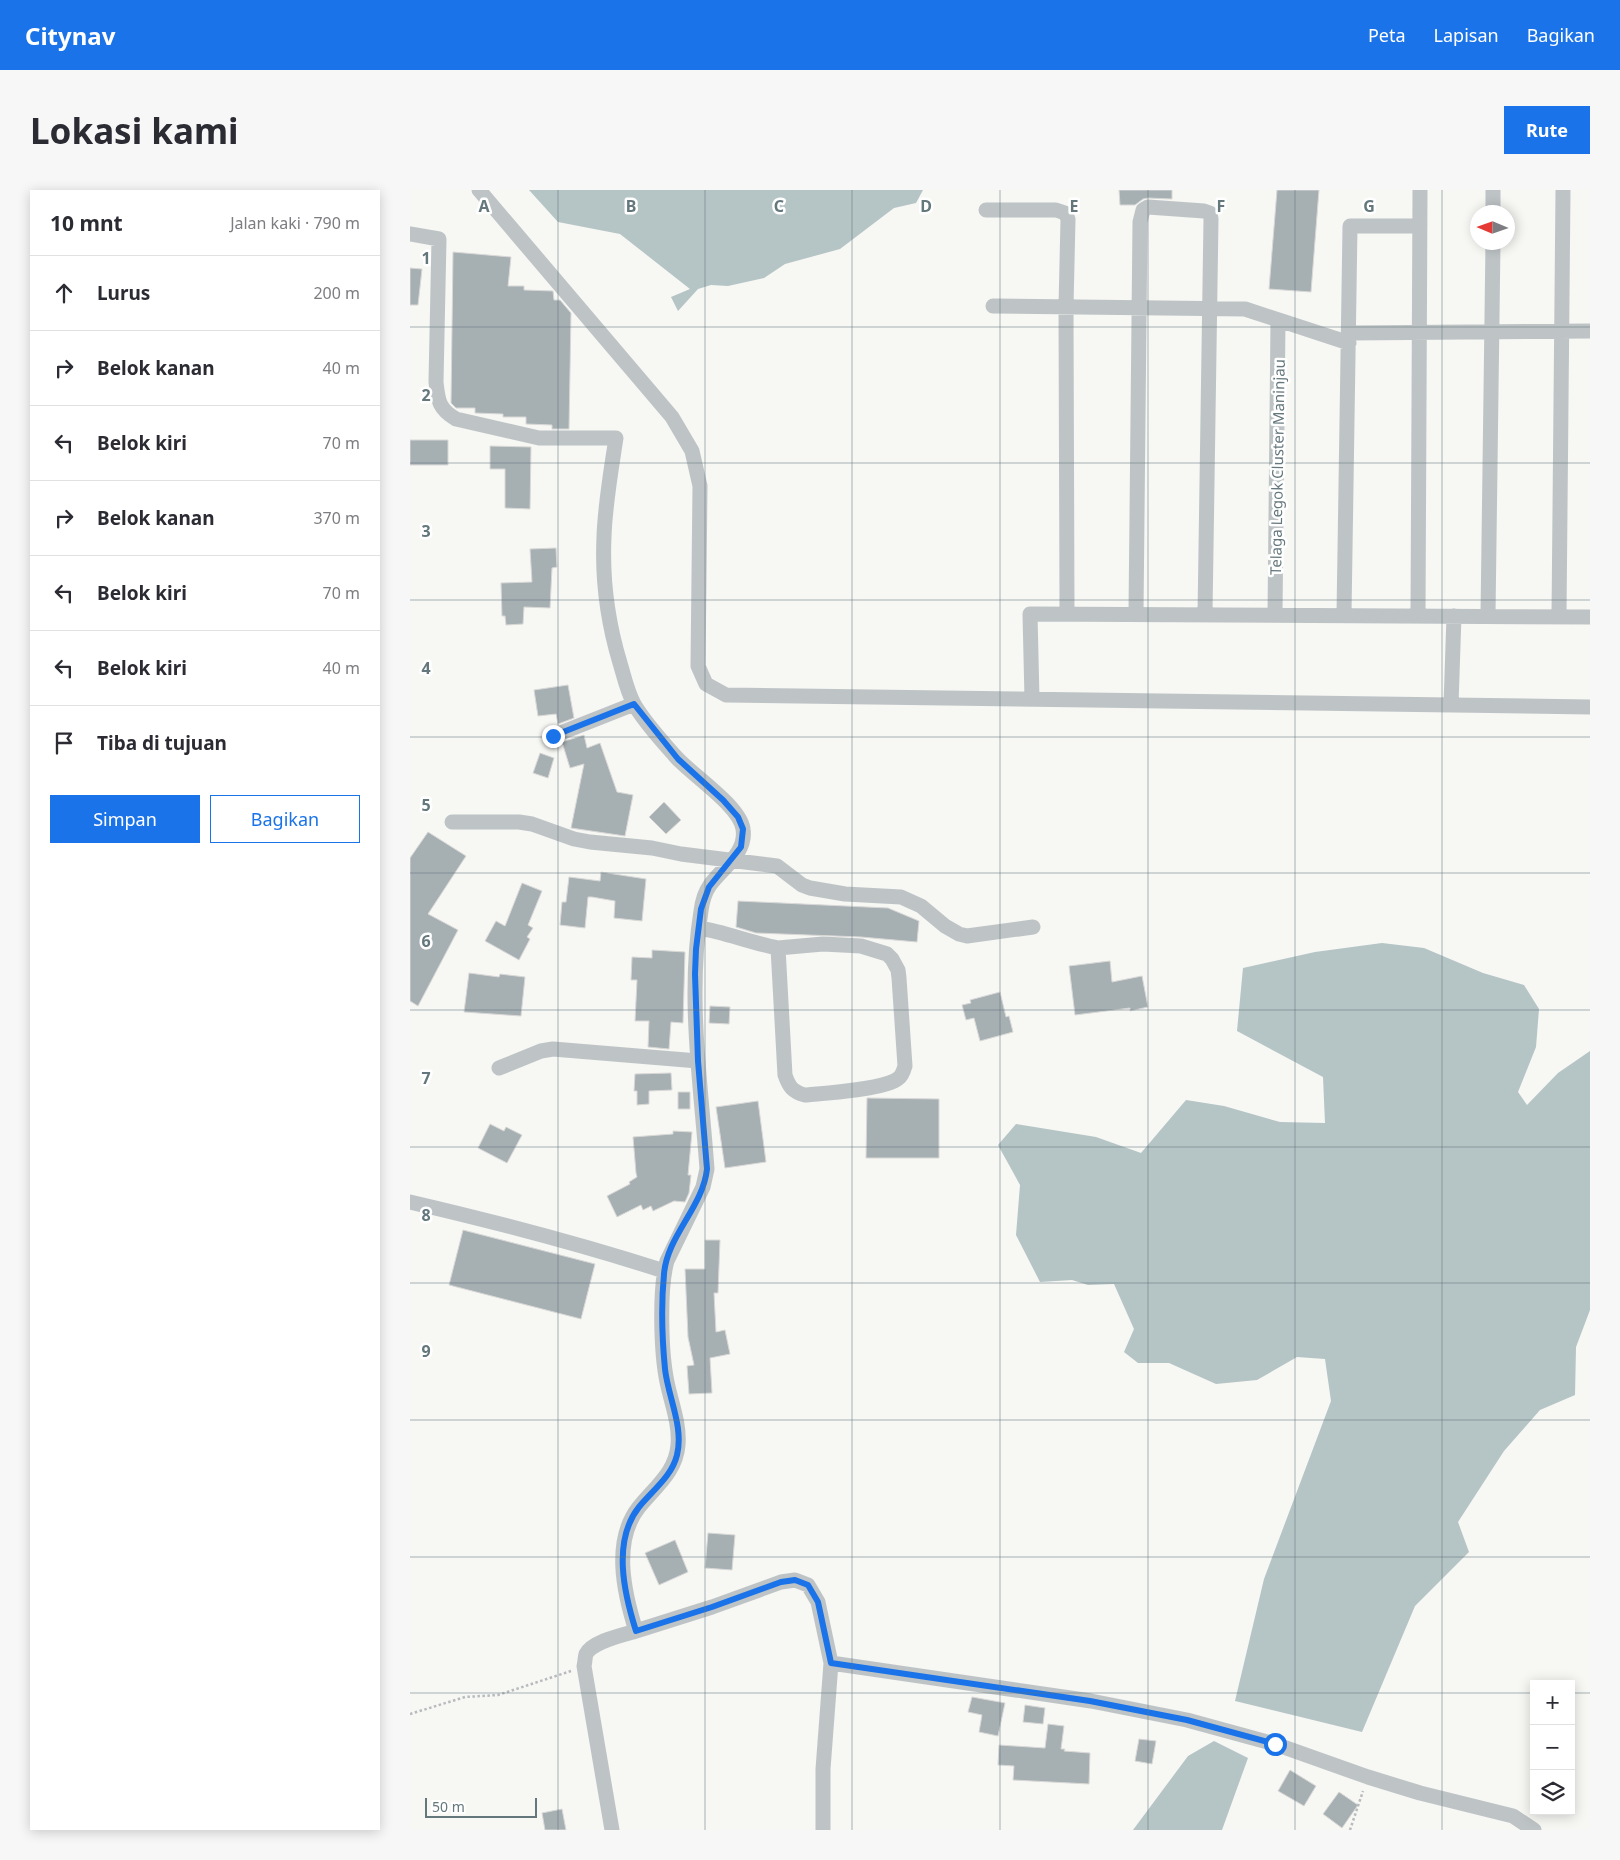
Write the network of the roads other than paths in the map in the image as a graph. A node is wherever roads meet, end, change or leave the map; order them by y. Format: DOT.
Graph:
graph roads {
  1 [pos="479,190"];
  2 [pos="1420,190"];
  3 [pos="1493,190"];
  4 [pos="1563,190"];
  5 [pos="1493,205"];
  6 [pos="986,210"];
  7 [pos="1420,226"];
  8 [pos="410,234"];
  9 [pos="1493,250"];
  10 [pos="993,306"];
  11 [pos="1066,307"];
  12 [pos="1139,308"];
  13 [pos="1209,309"];
  14 [pos="1278,320"];
  15 [pos="1590,331"];
  16 [pos="1493,332"];
  17 [pos="1563,332"];
  18 [pos="1419,333"];
  19 [pos="1350,338"];
  20 [pos="1067,613"];
  21 [pos="1136,613"];
  22 [pos="1205,614"];
  23 [pos="1275,614"];
  24 [pos="1344,615"];
  25 [pos="1418,616"];
  26 [pos="1454,616"];
  27 [pos="1488,616"];
  28 [pos="1560,616"];
  29 [pos="1590,617"];
  30 [pos="1032,699"];
  31 [pos="634,704"];
  32 [pos="1450,705"];
  33 [pos="1590,707"];
  34 [pos="553,736"];
  35 [pos="452,822"];
  36 [pos="732,860"];
  37 [pos="1033,927"];
  38 [pos="699,928"];
  39 [pos="778,948"];
  40 [pos="698,1061"];
  41 [pos="499,1068"];
  42 [pos="410,1202"];
  43 [pos="664,1271"];
  44 [pos="636,1631"];
  45 [pos="831,1663"];
  46 [pos="612,1830"];
  47 [pos="823,1830"];
  48 [pos="1534,1830"];
  1 -- 30 [label="street"];
  2 -- 7 [label="street"];
  3 -- 5 [label="street"];
  4 -- 17 [label="street"];
  6 -- 11 [label="street"];
  7 -- 18 [label="street"];
  7 -- 19 [label="street"];
  8 -- 31 [label="street"];
  9 -- 16 [label="street"];
  10 -- 11 [label="street"];
  11 -- 12 [label="street"];
  11 -- 20 [label="street"];
  12 -- 13 [label="street"];
  12 -- 13 [label="street"];
  12 -- 21 [label="street"];
  13 -- 14 [label="street"];
  13 -- 22 [label="street"];
  14 -- 19 [label="street"];
  14 -- 23 [label="street, Telaga Legok Cluster Maninjau"];
  15 -- 17 [label="street"];
  16 -- 17 [label="street"];
  16 -- 18 [label="street"];
  16 -- 27 [label="street"];
  17 -- 28 [label="street"];
  18 -- 19 [label="street"];
  18 -- 25 [label="street"];
  19 -- 24 [label="street"];
  20 -- 21 [label="street"];
  20 -- 30 [label="street"];
  21 -- 22 [label="street"];
  22 -- 23 [label="street"];
  23 -- 24 [label="street"];
  24 -- 25 [label="street"];
  25 -- 26 [label="street"];
  26 -- 27 [label="street"];
  26 -- 32 [label="street"];
  27 -- 28 [label="street"];
  28 -- 29 [label="street"];
  30 -- 32 [label="street"];
  31 -- 34 [label="street"];
  31 -- 36 [label="street"];
  32 -- 33 [label="street"];
  35 -- 36 [label="street"];
  36 -- 37 [label="street"];
  36 -- 38 [label="street"];
  38 -- 39 [label="street"];
  38 -- 40 [label="street"];
  39 -- 39 [label="street"];
  40 -- 41 [label="street"];
  40 -- 43 [label="street"];
  42 -- 43 [label="street"];
  43 -- 44 [label="street"];
  44 -- 45 [label="street"];
  44 -- 46 [label="street"];
  45 -- 47 [label="street"];
  45 -- 48 [label="street"];
}
